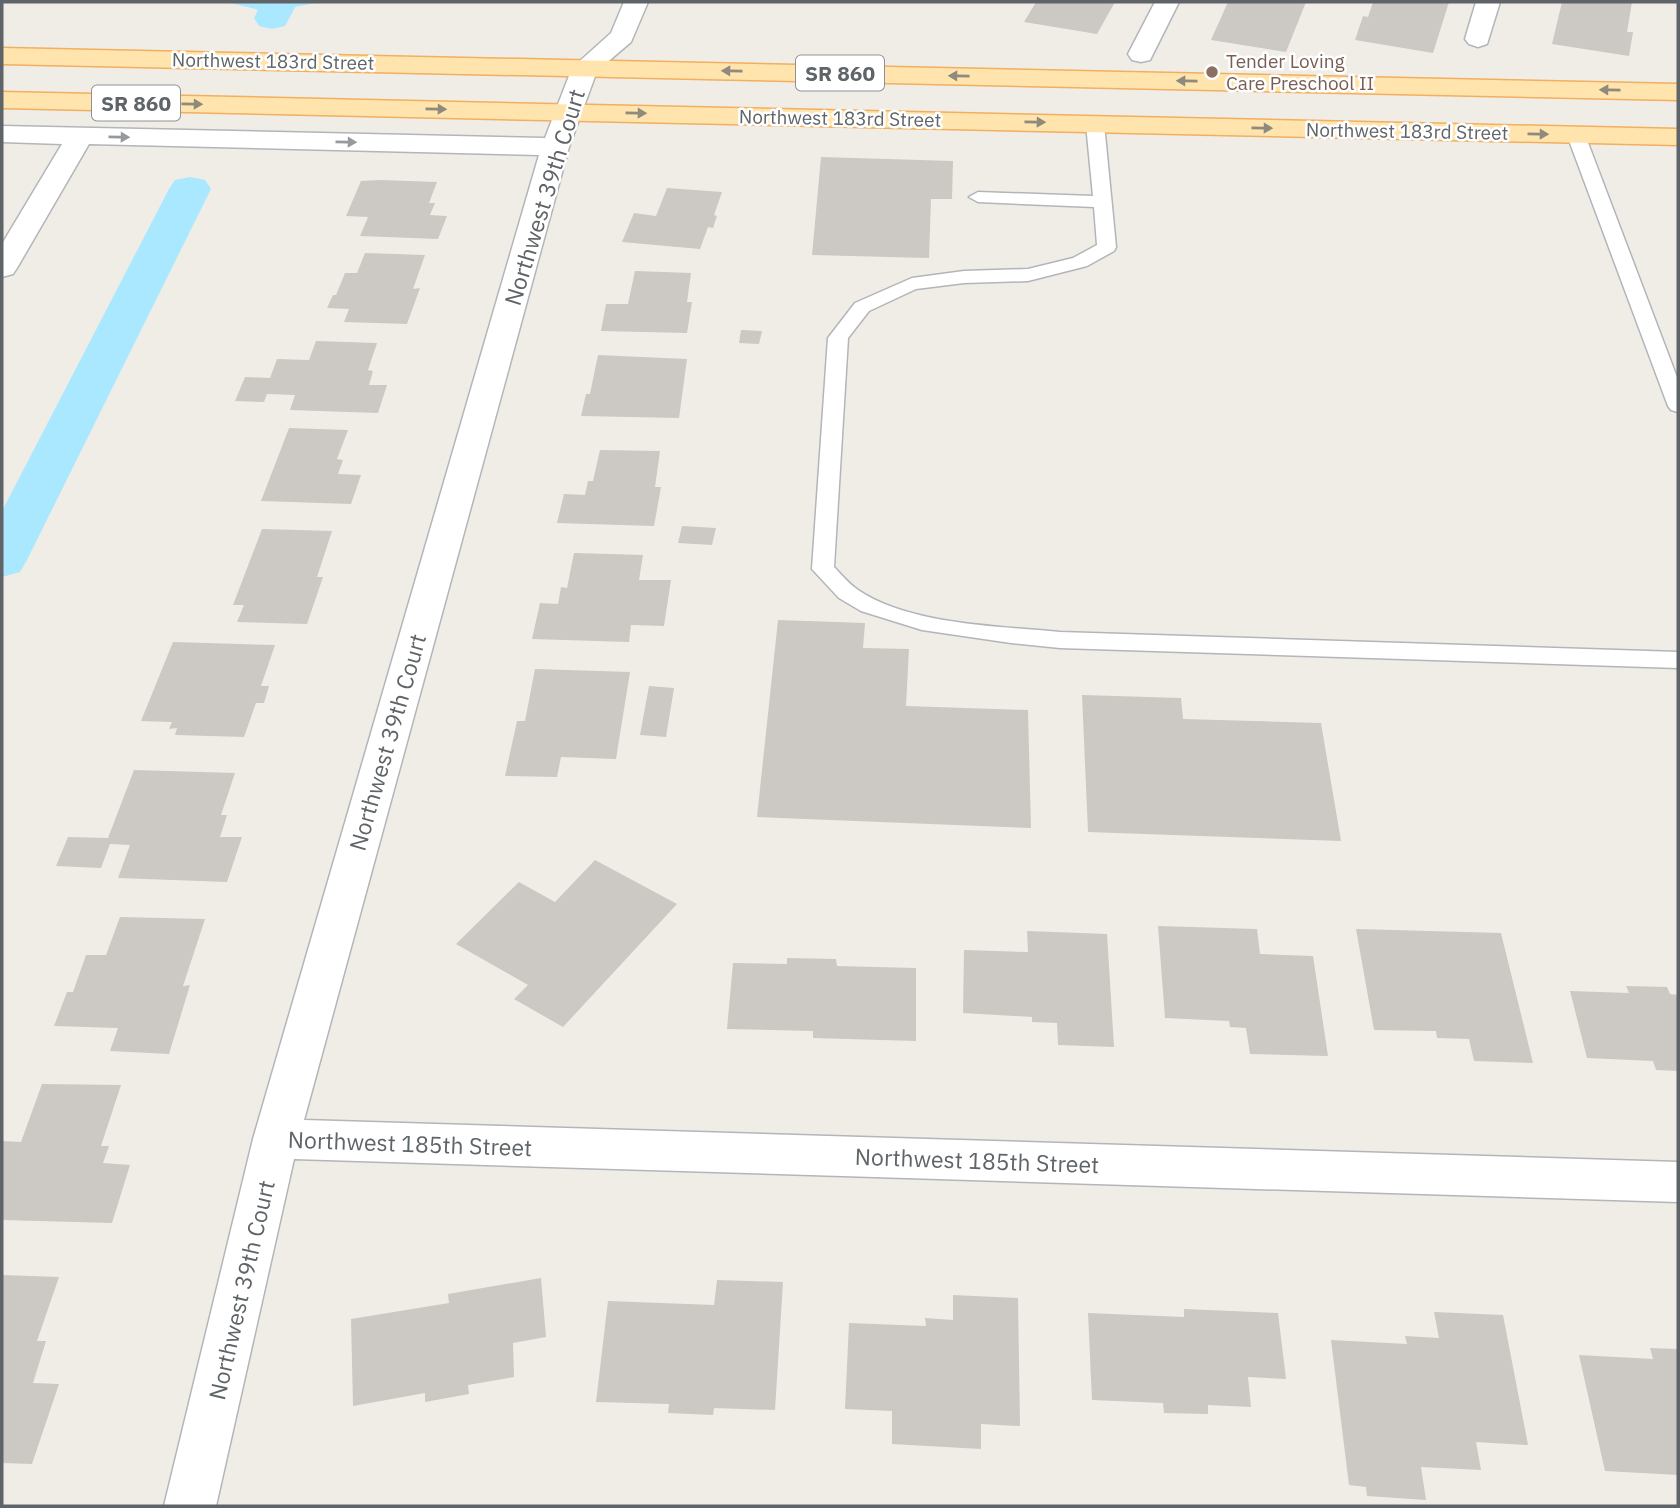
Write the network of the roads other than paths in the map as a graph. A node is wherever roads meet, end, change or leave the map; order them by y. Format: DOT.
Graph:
graph roads {
  1 [pos="636,2"];
  2 [pos="1167,2"];
  3 [pos="1488,2"];
  4 [pos="1478,39"];
  5 [pos="1141,54"];
  6 [pos="2,57"];
  7 [pos="585,68"];
  8 [pos="1678,92"];
  9 [pos="2,100"];
  10 [pos="1095,124"];
  11 [pos="561,129"];
  12 [pos="2,134"];
  13 [pos="1576,135"];
  14 [pos="80,136"];
  15 [pos="1678,137"];
  16 [pos="978,197"];
  17 [pos="1102,202"];
  18 [pos="2,268"];
  19 [pos="1678,405"];
  20 [pos="1678,660"];
  21 [pos="276,1139"];
  22 [pos="1678,1182"];
  23 [pos="190,1506"];
  1 -- 7 [label="street, Northwest 39th Court"];
  2 -- 5 [label="street"];
  3 -- 4 [label="street"];
  6 -- 7 [label="main road, Northwest 183rd Street / SR 860"];
  8 -- 7 [label="main road, Northwest 183rd Street / SR 860, one-way"];
  7 -- 11 [label="street, Northwest 39th Court"];
  9 -- 11 [label="main road, Northwest 183rd Street / SR 860, one-way"];
  11 -- 10 [label="main road, Northwest 183rd Street / SR 860, one-way"];
  10 -- 13 [label="main road, Northwest 183rd Street / SR 860, one-way"];
  10 -- 17 [label="lane"];
  14 -- 11 [label="street, one-way"];
  11 -- 21 [label="street, Northwest 39th Court"];
  12 -- 14 [label="street"];
  13 -- 15 [label="main road, Northwest 183rd Street / SR 860"];
  13 -- 19 [label="lane"];
  14 -- 18 [label="street"];
  16 -- 17 [label="lane"];
  17 -- 20 [label="lane"];
  21 -- 22 [label="street, Northwest 185th Street"];
  21 -- 23 [label="street, Northwest 39th Court"];
}
